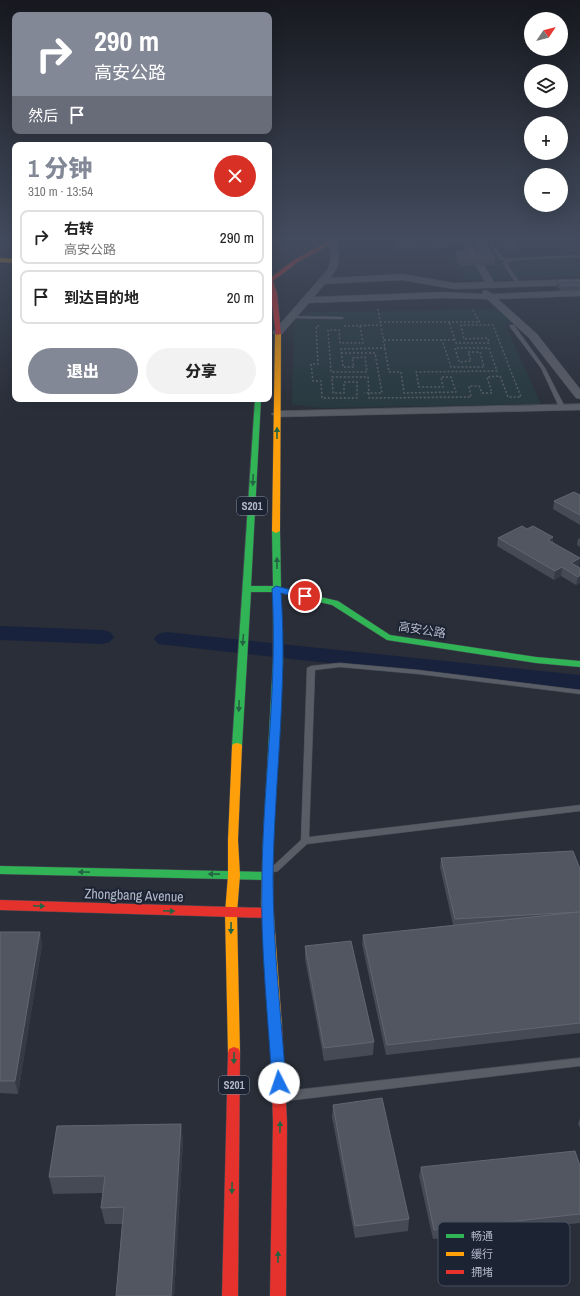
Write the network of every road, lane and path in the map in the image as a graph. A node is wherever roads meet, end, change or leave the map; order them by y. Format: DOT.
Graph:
graph roads {
  1 [pos="308,297"];
  2 [pos="376,297"];
  3 [pos="492,297"];
  4 [pos="272,299"];
  5 [pos="306,300"];
  6 [pos="378,309"];
  7 [pos="473,310"];
  8 [pos="291,317"];
  9 [pos="342,318"];
  10 [pos="380,322"];
  11 [pos="449,322"];
  12 [pos="480,322"];
  13 [pos="381,325"];
  14 [pos="481,325"];
  15 [pos="324,326"];
  16 [pos="338,326"];
  17 [pos="360,326"];
  18 [pos="512,326"];
  19 [pos="278,332"];
  20 [pos="384,340"];
  21 [pos="442,340"];
  22 [pos="455,340"];
  23 [pos="385,348"];
  24 [pos="342,353"];
  25 [pos="580,380"];
  26 [pos="568,381"];
  27 [pos="364,393"];
  28 [pos="369,393"];
  29 [pos="580,396"];
  30 [pos="258,402"];
  31 [pos="562,407"];
  32 [pos="580,407"];
  33 [pos="278,414"];
  34 [pos="247,589"];
  35 [pos="276,589"];
  36 [pos="580,664"];
  37 [pos="580,692"];
  38 [pos="580,808"];
  39 [pos="305,841"];
  40 [pos="0,870"];
  41 [pos="234,875"];
  42 [pos="267,876"];
  43 [pos="0,905"];
  44 [pos="231,913"];
  45 [pos="267,913"];
  46 [pos="580,1062"];
  47 [pos="280,1097"];
  48 [pos="230,1296"];
  49 [pos="278,1296"];
  1 -- 5 [label="street, S201"];
  2 -- 5 [label="street"];
  3 -- 26 [label="street"];
  4 -- 19 [label="main road, S201"];
  5 -- 8 [label="street, S201"];
  6 -- 10 [label="path"];
  7 -- 12 [label="path"];
  8 -- 9 [label="lane"];
  8 -- 19 [label="street, S201"];
  10 -- 11 [label="path"];
  10 -- 13 [label="path"];
  11 -- 12 [label="path"];
  11 -- 22 [label="path"];
  12 -- 14 [label="path"];
  13 -- 17 [label="path"];
  13 -- 20 [label="path"];
  14 -- 22 [label="path"];
  14 -- 28 [label="path"];
  15 -- 28 [label="path"];
  16 -- 17 [label="path"];
  17 -- 24 [label="path"];
  18 -- 31 [label="lane"];
  19 -- 33 [label="main road, S201"];
  20 -- 21 [label="path"];
  20 -- 23 [label="path"];
  21 -- 22 [label="path"];
  21 -- 23 [label="path"];
  23 -- 24 [label="path"];
  24 -- 28 [label="path"];
  25 -- 26 [label="street"];
  26 -- 29 [label="street"];
  27 -- 28 [label="path"];
  30 -- 34 [label="main road, S201, one-way"];
  31 -- 32 [label="street"];
  31 -- 33 [label="street"];
  35 -- 33 [label="main road, S201, one-way"];
  34 -- 35 [label="main road, 高安公路"];
  34 -- 41 [label="main road, S201, one-way"];
  35 -- 36 [label="main road, 高安公路"];
  35 -- 42 [label="main road, S201"];
  37 -- 39 [label="lane"];
  38 -- 39 [label="lane"];
  39 -- 42 [label="lane"];
  41 -- 40 [label="main road, Zhongbang Avenue, one-way"];
  41 -- 42 [label="main road, Zhongbang Avenue"];
  41 -- 44 [label="main road, S201"];
  42 -- 45 [label="main road, S201"];
  43 -- 44 [label="main road, Zhongbang Avenue, one-way"];
  44 -- 45 [label="main road, Zhongbang Avenue"];
  44 -- 48 [label="main road, S201, one-way"];
  45 -- 47 [label="main road, S201"];
  46 -- 47 [label="lane"];
  49 -- 47 [label="main road, S201, one-way"];
}
